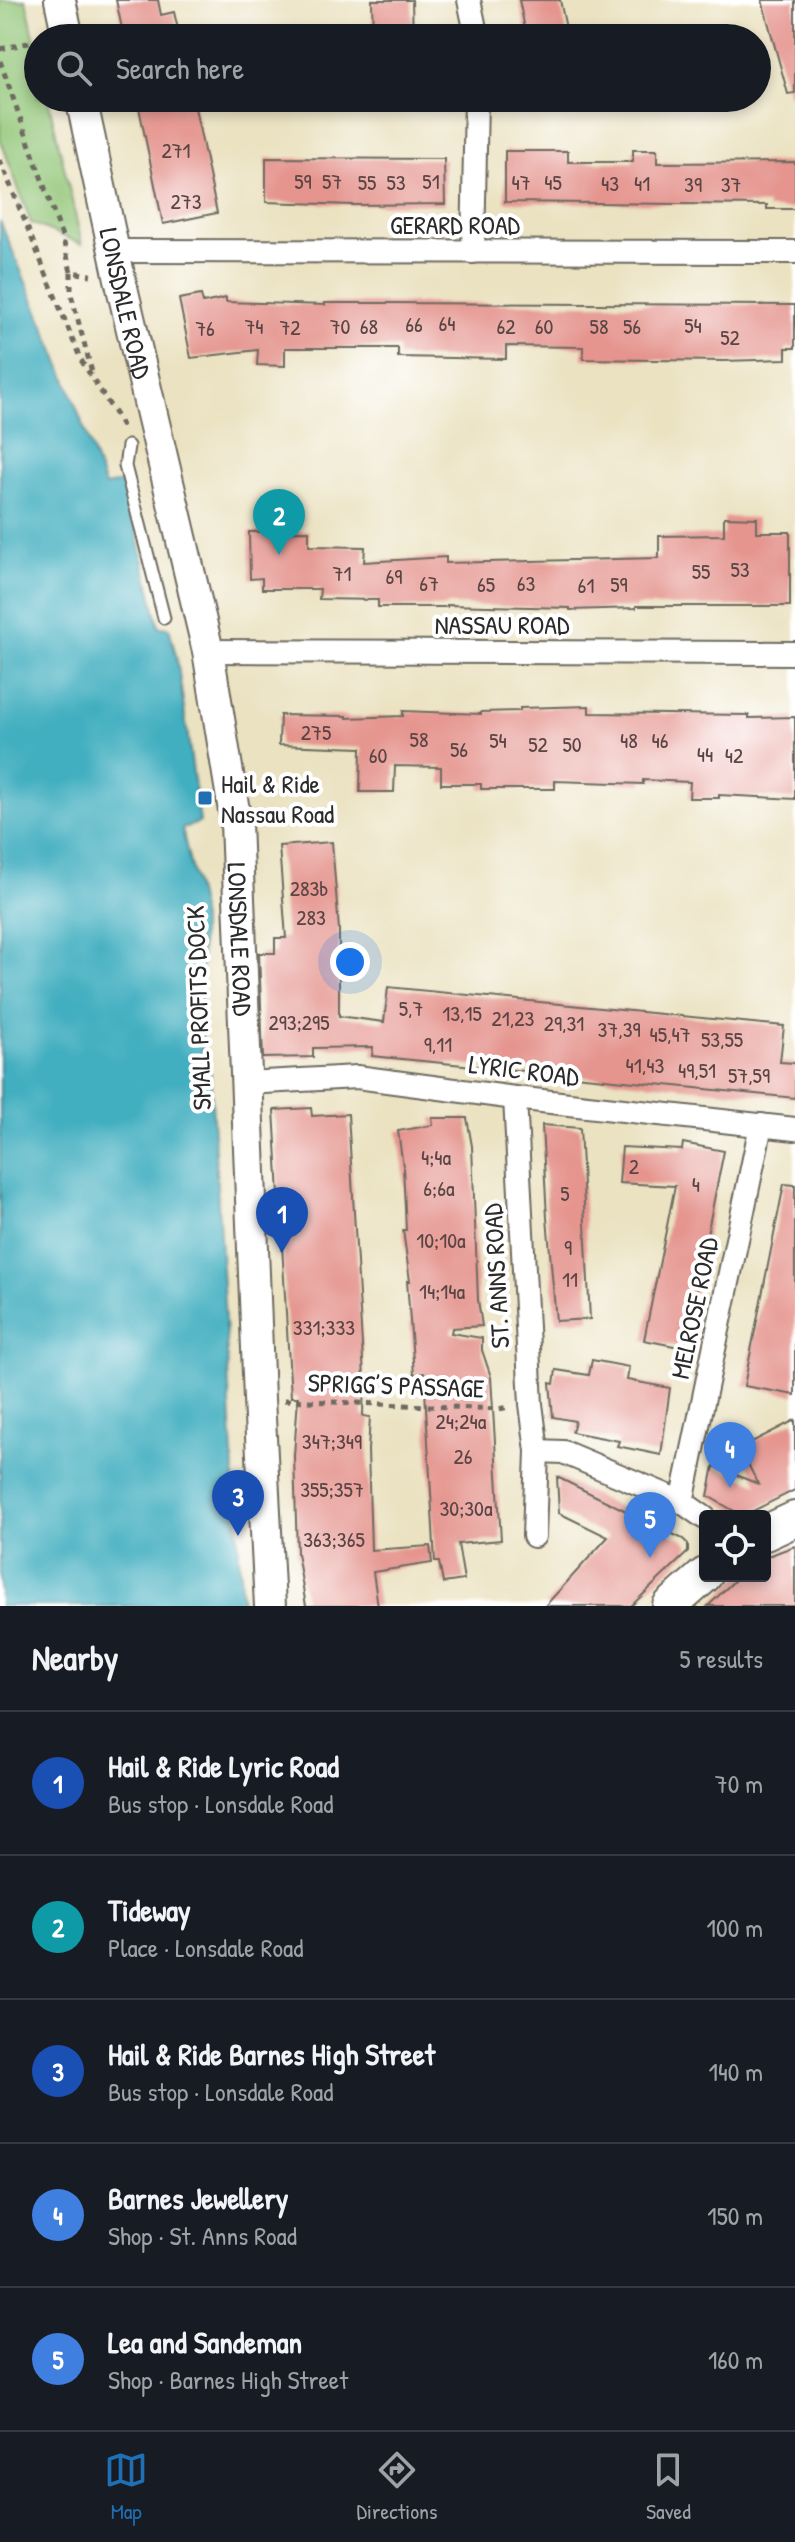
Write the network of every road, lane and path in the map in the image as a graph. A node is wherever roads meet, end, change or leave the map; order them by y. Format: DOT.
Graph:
graph roads {
  1 [pos="60,0"];
  2 [pos="469,0"];
  3 [pos="65,24"];
  4 [pos="474,24"];
  5 [pos="24,44"];
  6 [pos="0,49"];
  7 [pos="0,61"];
  8 [pos="84,112"];
  9 [pos="476,112"];
  10 [pos="0,160"];
  11 [pos="473,252"];
  12 [pos="795,252"];
  13 [pos="117,265"];
  14 [pos="71,272"];
  15 [pos="95,381"];
  16 [pos="128,446"];
  17 [pos="164,618"];
  18 [pos="208,651"];
  19 [pos="795,653"];
  20 [pos="245,1083"];
  21 [pos="515,1098"];
  22 [pos="761,1125"];
  23 [pos="795,1129"];
  24 [pos="259,1399"];
  25 [pos="531,1404"];
  26 [pos="537,1451"];
  27 [pos="682,1502"];
  28 [pos="699,1514"];
  29 [pos="795,1519"];
  30 [pos="771,1530"];
  31 [pos="534,1536"];
  32 [pos="699,1580"];
  33 [pos="270,1606"];
  34 [pos="670,1606"];
  1 -- 3 [label="main road"];
  2 -- 4 [label="street"];
  5 -- 6 [label="path"];
  7 -- 14 [label="path"];
  8 -- 13 [label="main road, LONSDALE ROAD"];
  9 -- 11 [label="street"];
  10 -- 15 [label="path"];
  11 -- 12 [label="street, GERARD ROAD"];
  11 -- 13 [label="street, GERARD ROAD"];
  13 -- 14 [label="path"];
  13 -- 18 [label="main road, LONSDALE ROAD"];
  14 -- 15 [label="path"];
  15 -- 16 [label="path"];
  16 -- 17 [label="lane"];
  18 -- 19 [label="street, NASSAU ROAD"];
  18 -- 20 [label="main road, LONSDALE ROAD"];
  20 -- 21 [label="street, LYRIC ROAD"];
  20 -- 24 [label="main road, LONSDALE ROAD"];
  21 -- 22 [label="street, LYRIC ROAD"];
  21 -- 25 [label="street, ST. ANNS ROAD"];
  22 -- 23 [label="street, LYRIC ROAD"];
  22 -- 27 [label="street, MELROSE ROAD"];
  24 -- 25 [label="path, SPRIGG’S PASSAGE"];
  24 -- 33 [label="main road, LONSDALE ROAD"];
  25 -- 26 [label="street, ST. ANNS ROAD"];
  26 -- 27 [label="street"];
  26 -- 31 [label="street, ST. ANNS ROAD"];
  27 -- 28 [label="street"];
  29 -- 30 [label="main road"];
  32 -- 34 [label="main road"];
}
